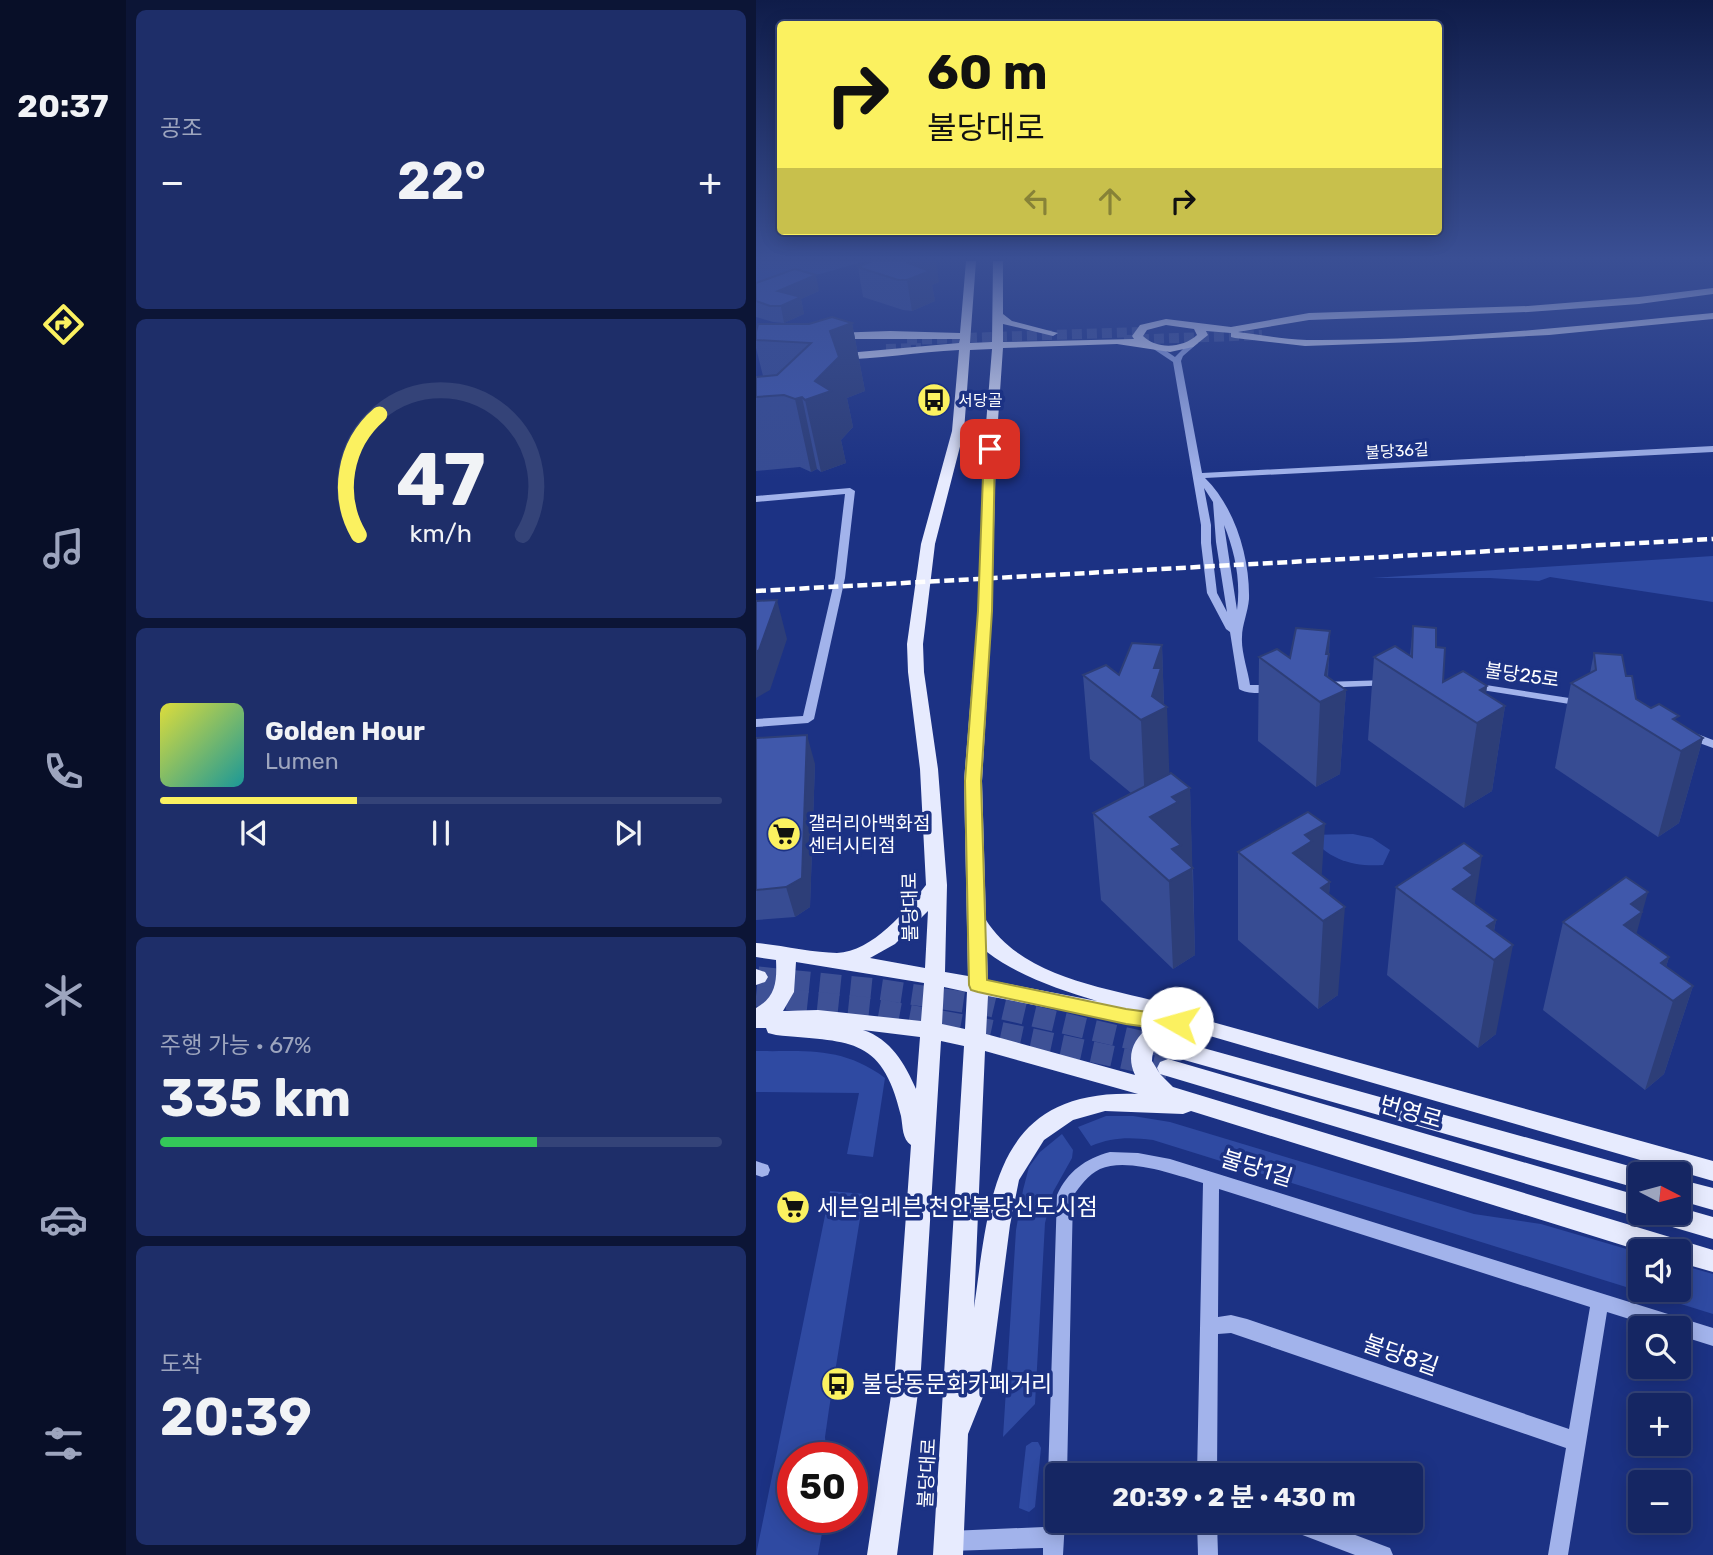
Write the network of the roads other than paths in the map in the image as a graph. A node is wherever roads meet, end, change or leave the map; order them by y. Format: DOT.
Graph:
graph roads {
  1 [pos="923,334"];
  2 [pos="967,334"];
  3 [pos="997,334"];
  4 [pos="1040,334"];
  5 [pos="1090,334"];
  6 [pos="1139,334"];
  7 [pos="1202,334"];
  8 [pos="1518,334"];
  9 [pos="917,335"];
  10 [pos="1054,338"];
  11 [pos="997,340"];
  12 [pos="967,342"];
  13 [pos="1197,342"];
  14 [pos="1149,345"];
  15 [pos="888,346"];
  16 [pos="822,347"];
  17 [pos="1177,361"];
  18 [pos="996,370"];
  19 [pos="964,374"];
  20 [pos="1713,449"];
  21 [pos="1198,476"];
  22 [pos="756,492"];
  23 [pos="806,494"];
  24 [pos="756,499"];
  25 [pos="1218,502"];
  26 [pos="1236,639"];
  27 [pos="1403,683"];
  28 [pos="1311,685"];
  29 [pos="1455,685"];
  30 [pos="1284,687"];
  31 [pos="1594,707"];
  32 [pos="756,723"];
  33 [pos="1675,730"];
  34 [pos="1713,744"];
  35 [pos="937,885"];
  36 [pos="978,921"];
  37 [pos="756,950"];
  38 [pos="785,953"];
  39 [pos="842,959"];
  40 [pos="936,977"];
  41 [pos="978,985"];
  42 [pos="756,1021"];
  43 [pos="1203,1026"];
  44 [pos="931,1032"];
  45 [pos="975,1040"];
  46 [pos="1169,1094"];
  47 [pos="1199,1105"];
  48 [pos="1713,1171"];
  49 [pos="1628,1176"];
  50 [pos="1211,1180"];
  51 [pos="922,1182"];
  52 [pos="1691,1193"];
  53 [pos="1713,1199"];
  54 [pos="1628,1203"];
  55 [pos="1691,1222"];
  56 [pos="1713,1228"];
  57 [pos="1713,1261"];
  58 [pos="1600,1301"];
  59 [pos="1209,1326"];
  60 [pos="1713,1337"];
  61 [pos="1575,1441"];
  62 [pos="955,1443"];
  63 [pos="1057,1463"];
  64 [pos="1207,1463"];
  65 [pos="1207,1533"];
  66 [pos="1323,1533"];
  67 [pos="1057,1534"];
  68 [pos="949,1548"];
  69 [pos="882,1555"];
  70 [pos="1208,1555"];
  71 [pos="1383,1555"];
  72 [pos="1558,1555"];
  1 -- 9 [label="main road"];
  2 -- 12 [label="main road, 불당대로"];
  3 -- 11 [label="main road, 불당대로"];
  4 -- 10 [label="main road"];
  5 -- 10 [label="main road"];
  6 -- 14 [label="main road"];
  7 -- 13 [label="main road"];
  8 -- 13 [label="main road"];
  9 -- 12 [label="main road"];
  9 -- 15 [label="main road"];
  10 -- 11 [label="main road"];
  10 -- 14 [label="main road"];
  10 -- 18 [label="main road"];
  11 -- 12 [label="main road"];
  11 -- 18 [label="main road, 불당대로"];
  12 -- 15 [label="main road"];
  12 -- 19 [label="main road, 불당대로"];
  13 -- 14 [label="main road"];
  13 -- 17 [label="street"];
  14 -- 17 [label="street"];
  15 -- 16 [label="main road"];
  15 -- 19 [label="main road"];
  17 -- 21 [label="street"];
  18 -- 36 [label="main road, 불당대로"];
  19 -- 35 [label="main road, 불당대로"];
  20 -- 21 [label="street, 불당36길"];
  21 -- 25 [label="street"];
  21 -- 26 [label="street"];
  22 -- 23 [label="street"];
  23 -- 24 [label="street"];
  23 -- 32 [label="street"];
  25 -- 26 [label="street"];
  25 -- 26 [label="street"];
  26 -- 30 [label="street"];
  27 -- 28 [label="street"];
  29 -- 31 [label="street, 불당25로"];
  33 -- 34 [label="street"];
  35 -- 39 [label="main road"];
  35 -- 40 [label="main road, 불당대로"];
  36 -- 41 [label="main road, 불당대로"];
  36 -- 43 [label="main road"];
  37 -- 38 [label="main road"];
  38 -- 39 [label="main road"];
  38 -- 42 [label="main road"];
  39 -- 40 [label="main road"];
  40 -- 41 [label="main road"];
  40 -- 44 [label="main road, 불당대로"];
  41 -- 43 [label="main road"];
  41 -- 45 [label="main road, 불당대로"];
  42 -- 44 [label="main road"];
  42 -- 51 [label="main road"];
  43 -- 46 [label="main road"];
  43 -- 48 [label="main road"];
  44 -- 45 [label="main road"];
  44 -- 51 [label="main road, 불당대로"];
  45 -- 46 [label="main road"];
  45 -- 62 [label="main road, 불당대로"];
  46 -- 47 [label="main road"];
  47 -- 57 [label="main road"];
  47 -- 62 [label="main road"];
  49 -- 54 [label="main road, 번영로"];
  50 -- 58 [label="street, 불당1길"];
  50 -- 59 [label="street"];
  50 -- 63 [label="street, 불당1길"];
  51 -- 69 [label="main road, 불당대로"];
  52 -- 53 [label="main road"];
  55 -- 56 [label="main road"];
  58 -- 60 [label="street, 불당1길"];
  58 -- 61 [label="street"];
  59 -- 61 [label="street, 불당8길"];
  59 -- 64 [label="street"];
  61 -- 72 [label="street"];
  62 -- 68 [label="main road, 불당대로"];
  65 -- 70 [label="street"];
  66 -- 71 [label="street"];
  67 -- 68 [label="street"];
}
